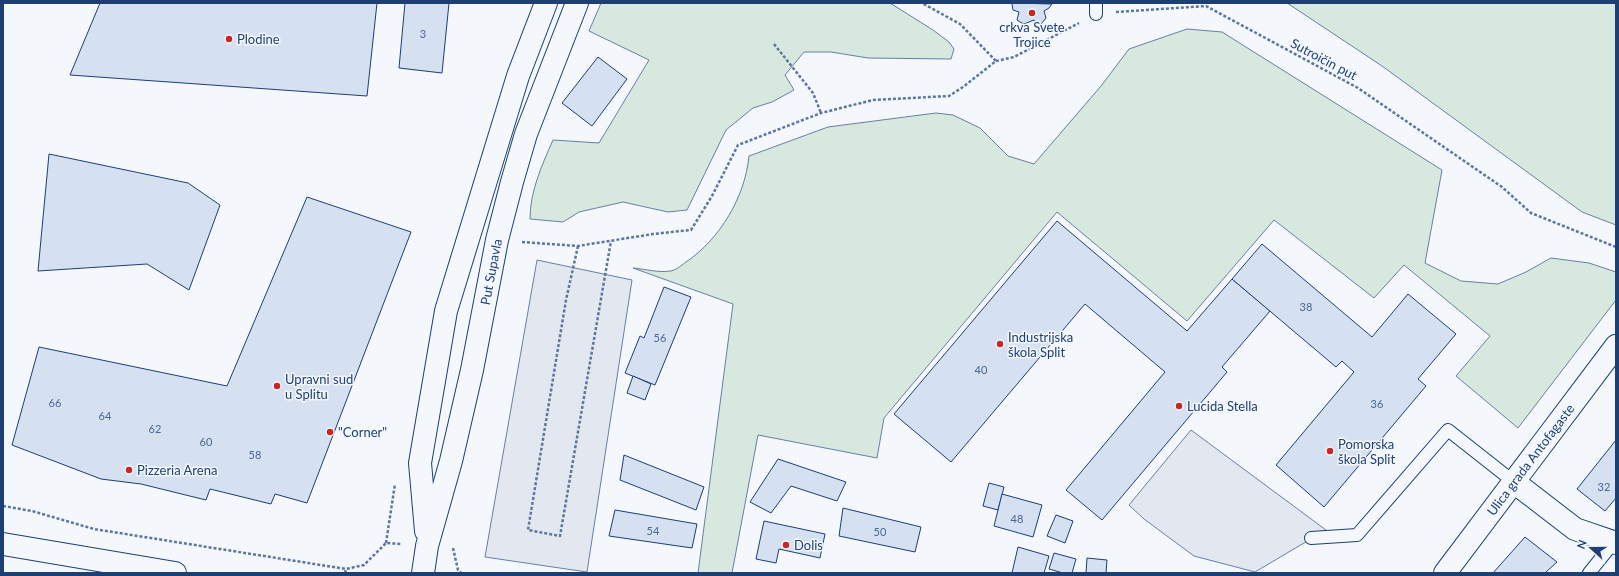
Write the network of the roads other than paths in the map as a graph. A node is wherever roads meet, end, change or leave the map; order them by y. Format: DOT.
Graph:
graph roads {
  1 [pos="546,3"];
  2 [pos="577,3"];
  3 [pos="1616,346"];
  4 [pos="1514,482"];
  5 [pos="1311,538"];
  6 [pos="1615,542"];
  7 [pos="3,544"];
  8 [pos="427,546"];
  9 [pos="174,573"];
  10 [pos="423,573"];
  11 [pos="1445,573"];
  12 [pos="1589,573"];
  1 -- 8 [label="street, Put Supavla"];
  2 -- 8 [label="street, Put Supavla"];
  3 -- 4 [label="street, Ulica grada Antofagaste"];
  4 -- 5 [label="lane"];
  4 -- 6 [label="street"];
  4 -- 11 [label="street, Ulica grada Antofagaste"];
  6 -- 12 [label="lane"];
  7 -- 9 [label="street"];
  8 -- 10 [label="street, Put Supavla"];
}
